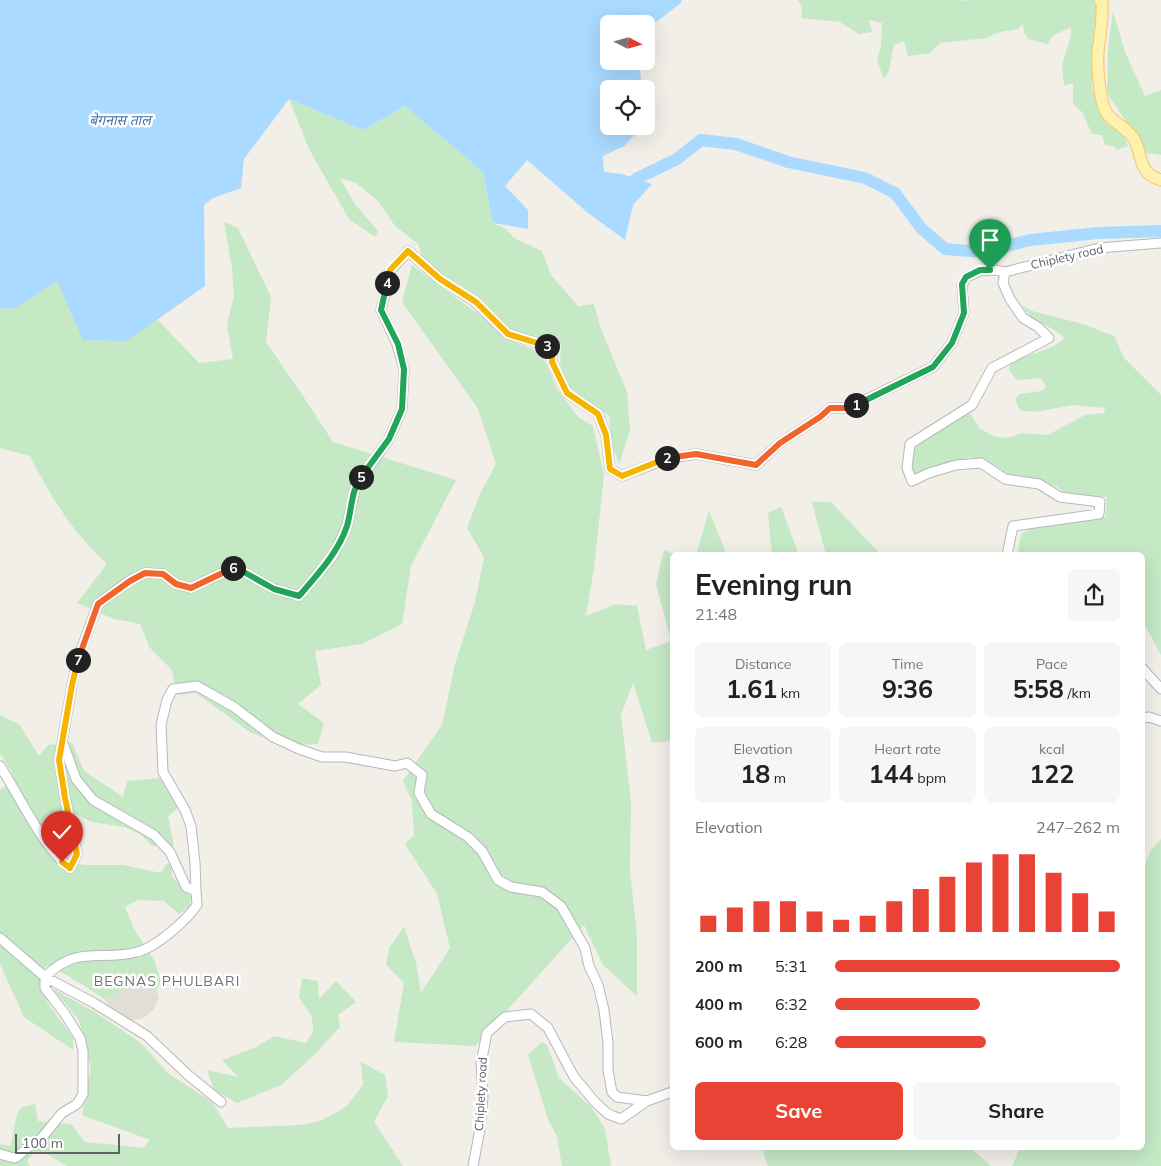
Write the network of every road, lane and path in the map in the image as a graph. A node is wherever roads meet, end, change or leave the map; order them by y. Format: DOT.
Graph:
graph roads {
  1 [pos="1100,0"];
  2 [pos="1161,180"];
  3 [pos="1161,243"];
  4 [pos="1005,272"];
  5 [pos="1008,552"];
  6 [pos="1145,671"];
  7 [pos="1161,689"];
  8 [pos="1145,718"];
  9 [pos="1161,720"];
  10 [pos="62,741"];
  11 [pos="0,766"];
  12 [pos="196,891"];
  13 [pos="0,938"];
  14 [pos="45,976"];
  15 [pos="670,1093"];
  16 [pos="647,1101"];
  17 [pos="221,1102"];
  18 [pos="0,1154"];
  19 [pos="472,1166"];
  1 -- 2 [label="main road"];
  3 -- 4 [label="street, Chiplety road"];
  4 -- 5 [label="street"];
  4 -- 10 [label="street, Chiplety road"];
  6 -- 7 [label="street"];
  8 -- 9 [label="street"];
  10 -- 11 [label="street"];
  10 -- 12 [label="street"];
  12 -- 14 [label="street"];
  12 -- 16 [label="street"];
  13 -- 14 [label="street"];
  14 -- 17 [label="street"];
  14 -- 18 [label="street"];
  15 -- 16 [label="street, Chiplety road"];
  16 -- 19 [label="street, Chiplety road"];
}
